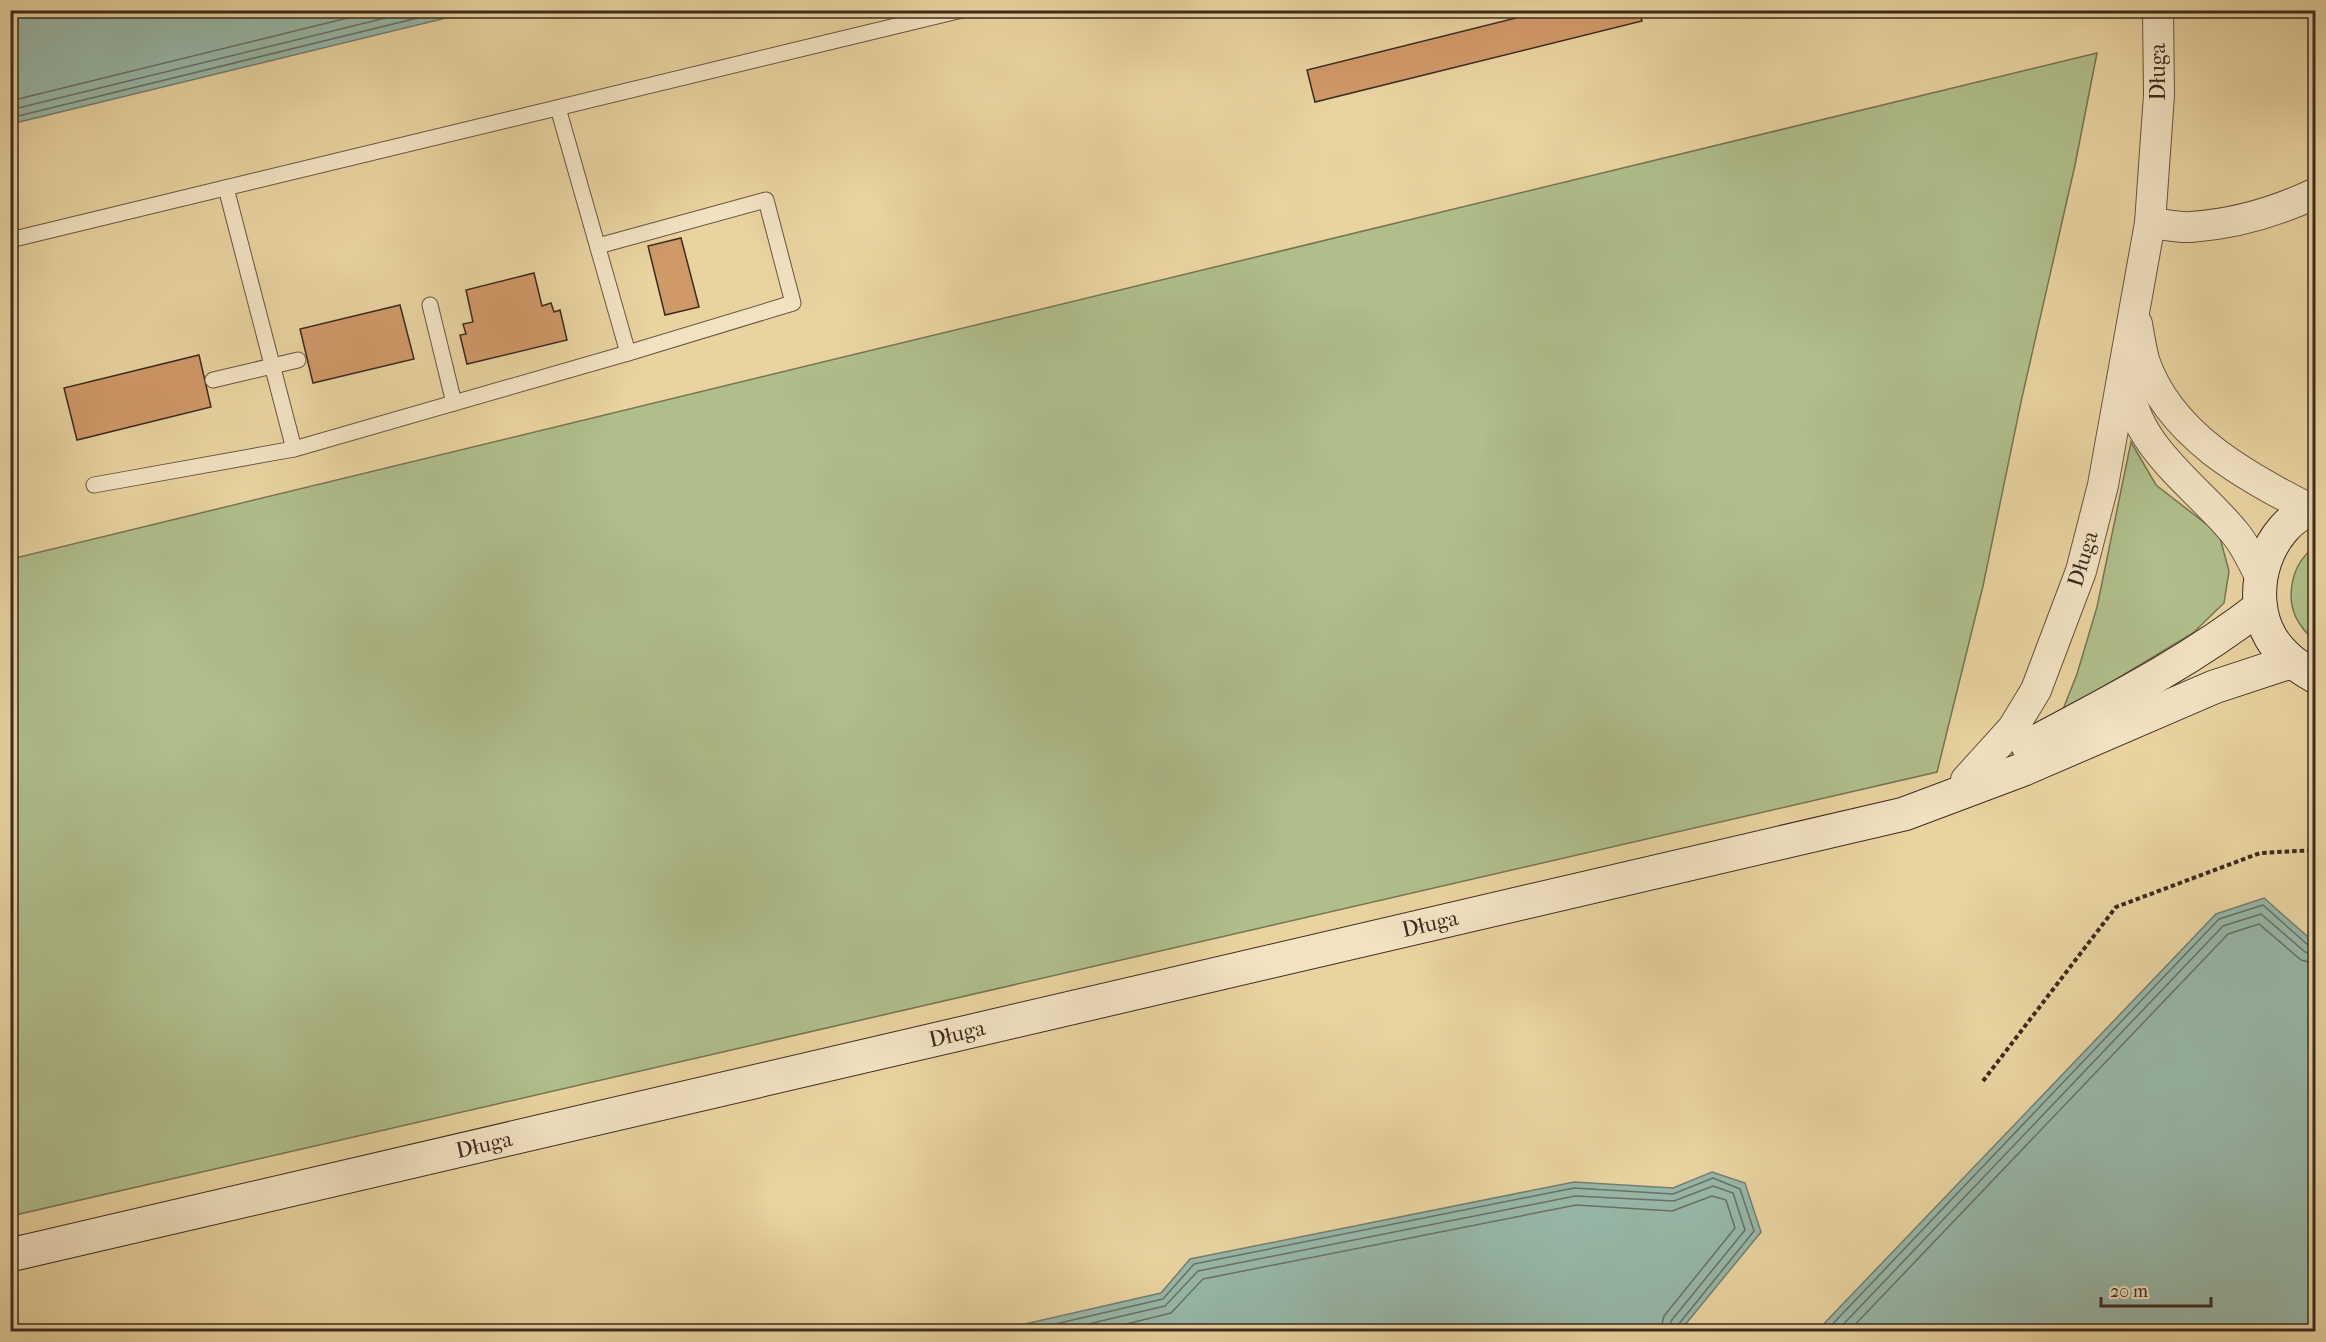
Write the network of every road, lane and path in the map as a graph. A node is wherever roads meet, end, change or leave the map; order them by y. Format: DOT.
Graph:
graph roads {
  1 [pos="962,10"];
  2 [pos="2157,10"];
  3 [pos="558,108"];
  4 [pos="226,188"];
  5 [pos="2316,193"];
  6 [pos="2150,223"];
  7 [pos="10,240"];
  8 [pos="598,246"];
  9 [pos="430,305"];
  10 [pos="2134,312"];
  11 [pos="628,353"];
  12 [pos="298,360"];
  13 [pos="273,367"];
  14 [pos="213,380"];
  15 [pos="454,404"];
  16 [pos="294,449"];
  17 [pos="94,485"];
  18 [pos="2313,508"];
  19 [pos="2260,592"];
  20 [pos="2303,670"];
  21 [pos="1966,780"];
  22 [pos="1904,814"];
  23 [pos="2316,850"];
  24 [pos="1983,1082"];
  25 [pos="10,1255"];
  1 -- 3 [label="lane"];
  2 -- 6 [label="street, Długa"];
  3 -- 4 [label="lane"];
  3 -- 8 [label="lane"];
  4 -- 7 [label="lane"];
  4 -- 13 [label="lane"];
  5 -- 6 [label="street"];
  6 -- 10 [label="street, Długa"];
  8 -- 11 [label="lane"];
  8 -- 11 [label="lane"];
  9 -- 15 [label="lane"];
  10 -- 18 [label="street, Długa"];
  10 -- 19 [label="street, Długa"];
  10 -- 21 [label="street, Długa"];
  11 -- 15 [label="lane"];
  12 -- 13 [label="lane"];
  13 -- 14 [label="lane"];
  13 -- 16 [label="lane"];
  15 -- 16 [label="lane"];
  16 -- 17 [label="lane"];
  18 -- 19 [label="main road"];
  19 -- 20 [label="main road"];
  19 -- 21 [label="main road, Długa"];
  20 -- 22 [label="main road, Długa"];
  21 -- 22 [label="main road, Długa"];
  22 -- 25 [label="main road, Długa"];
  23 -- 24 [label="path"];
}
